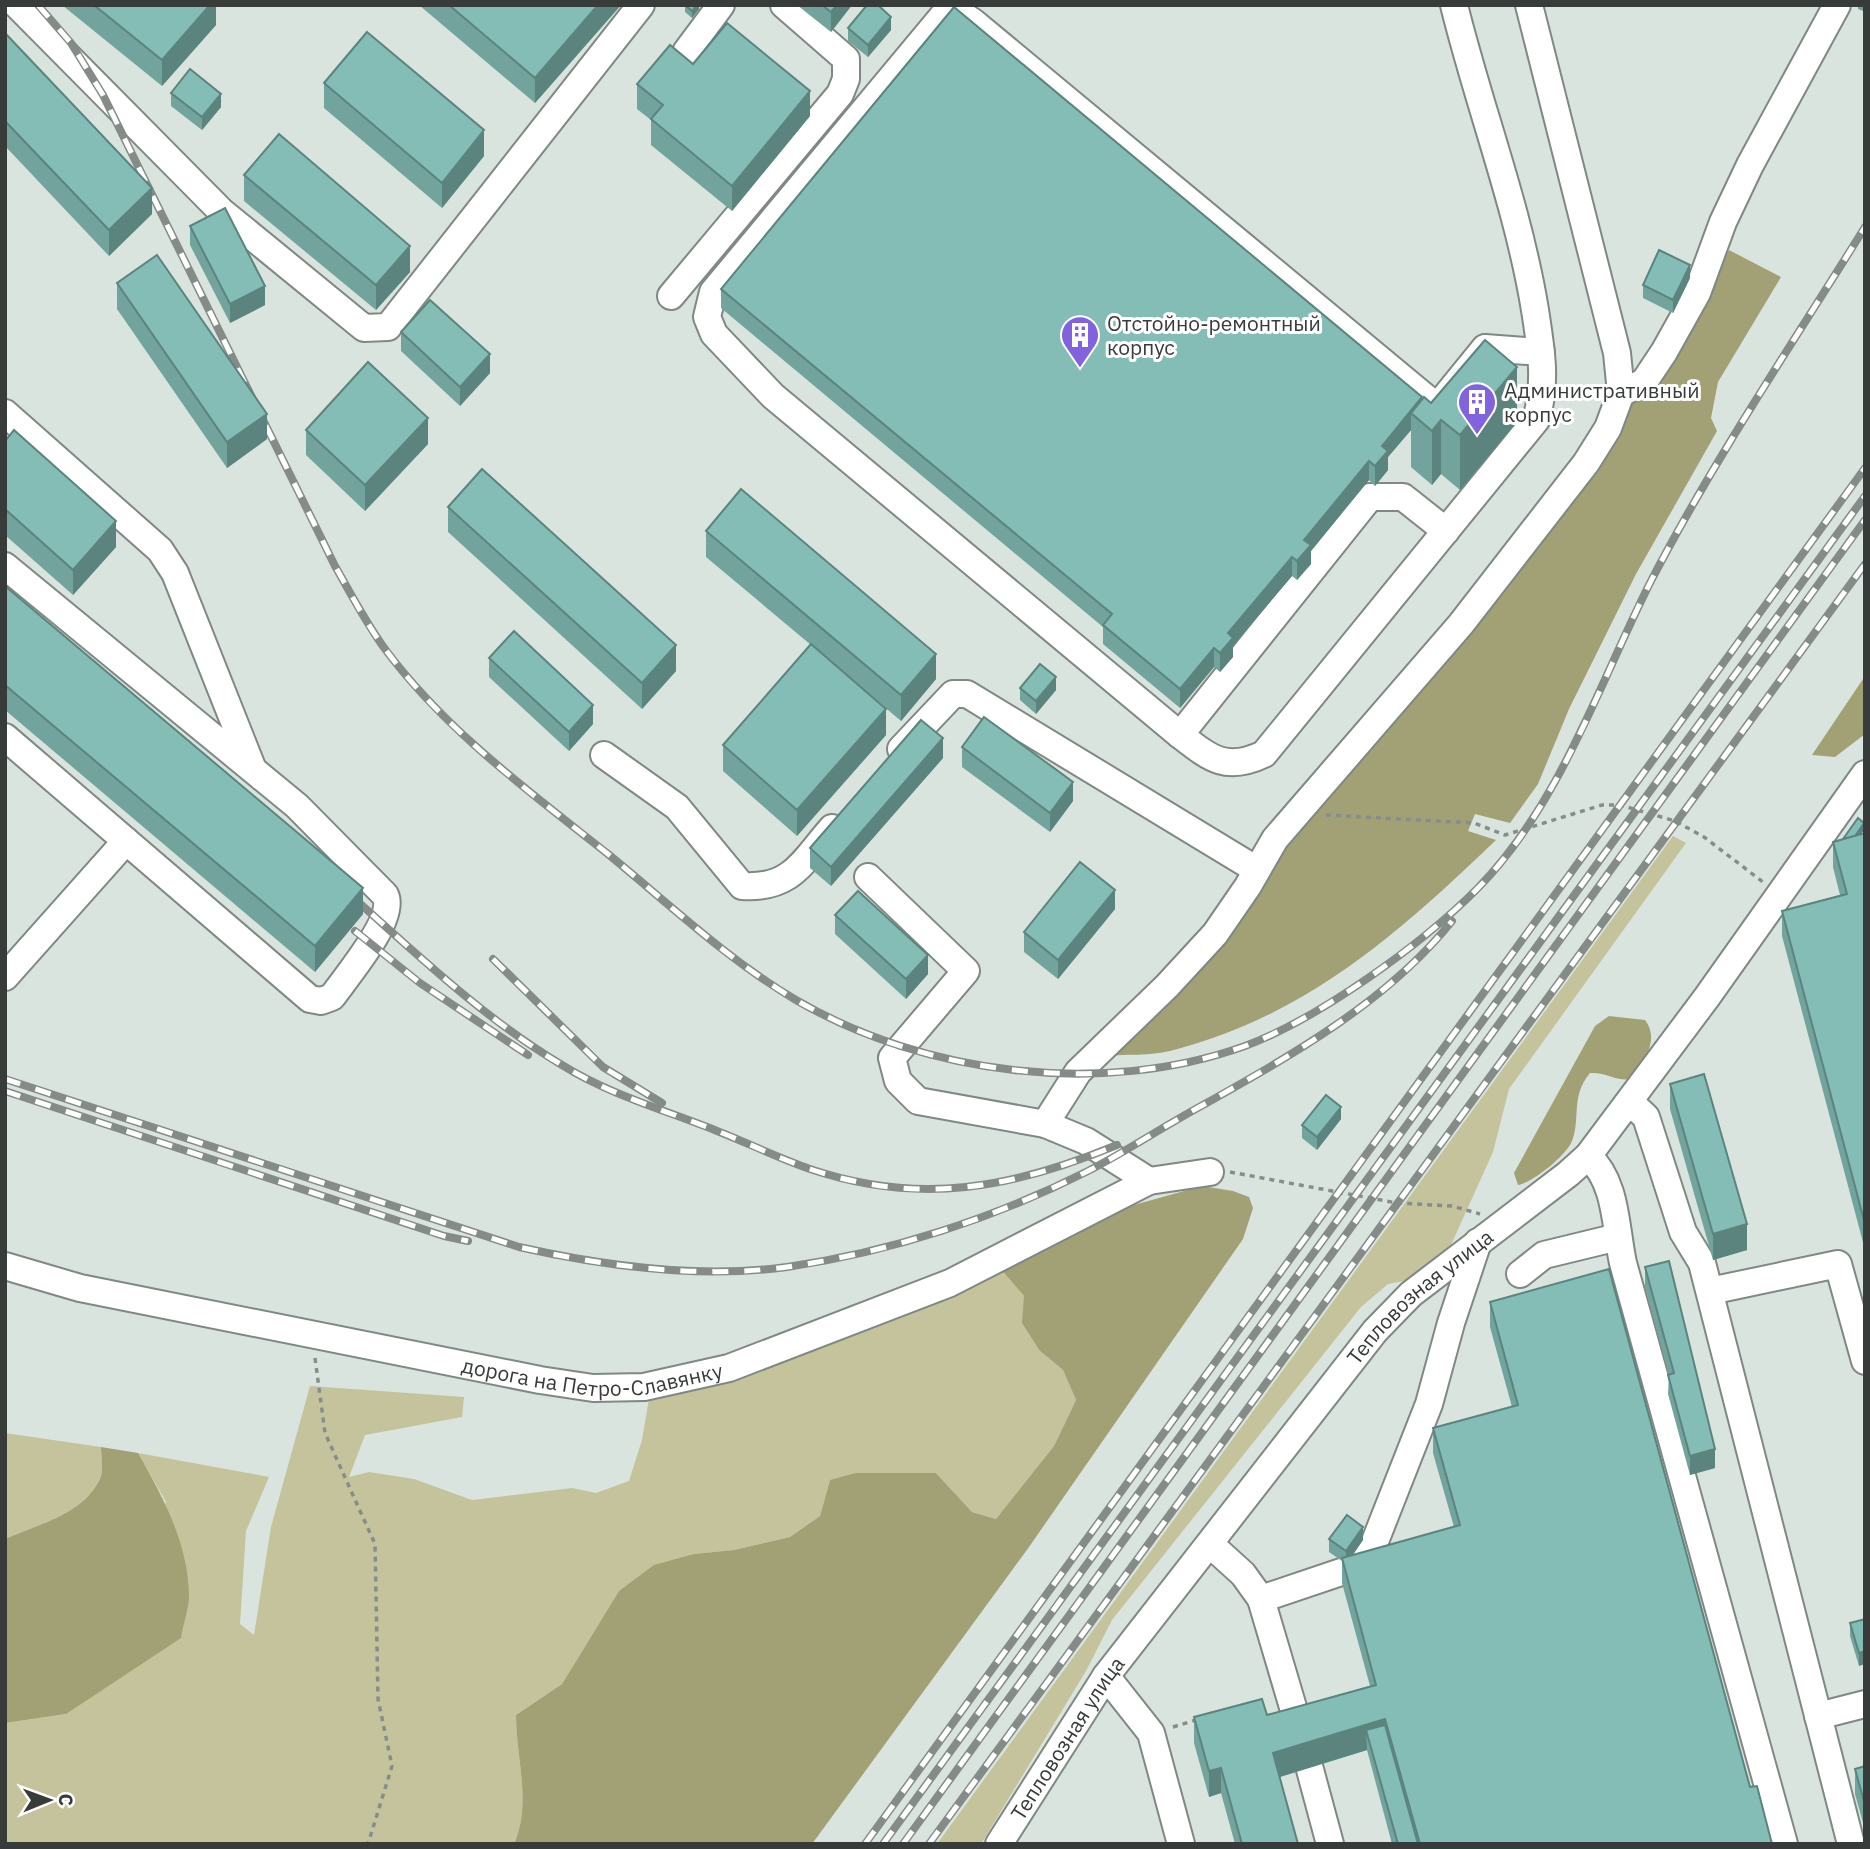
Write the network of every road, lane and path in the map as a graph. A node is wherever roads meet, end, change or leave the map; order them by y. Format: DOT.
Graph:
graph roads {
  1 [pos="17,5"];
  2 [pos="641,5"];
  3 [pos="722,5"];
  4 [pos="784,5"];
  5 [pos="1454,5"];
  6 [pos="1529,5"];
  7 [pos="1837,5"];
  8 [pos="950,6"];
  9 [pos="686,52"];
  10 [pos="671,296"];
  11 [pos="1541,352"];
  12 [pos="1621,393"];
  13 [pos="5,413"];
  14 [pos="1446,531"];
  15 [pos="5,566"];
  16 [pos="1180,735"];
  17 [pos="5,737"];
  18 [pos="604,755"];
  19 [pos="888,764"];
  20 [pos="253,770"];
  21 [pos="1865,774"];
  22 [pos="853,804"];
  23 [pos="1296,814"];
  24 [pos="126,841"];
  25 [pos="1257,870"];
  26 [pos="868,877"];
  27 [pos="1778,895"];
  28 [pos="5,977"];
  29 [pos="1630,1102"];
  30 [pos="1045,1124"];
  31 [pos="1587,1156"];
  32 [pos="1220,1172"];
  33 [pos="1149,1181"];
  34 [pos="1503,1221"];
  35 [pos="1618,1237"];
  36 [pos="1478,1242"];
  37 [pos="5,1266"];
  38 [pos="1520,1274"];
  39 [pos="1710,1292"];
  40 [pos="312,1335"];
  41 [pos="1865,1361"];
  42 [pos="1211,1545"];
  43 [pos="1261,1598"];
  44 [pos="1106,1676"];
  45 [pos="1865,1704"];
  46 [pos="1818,1716"];
  47 [pos="1202,1719"];
  48 [pos="1300,1731"];
  49 [pos="1151,1733"];
  50 [pos="1310,1766"];
  51 [pos="368,1844"];
  52 [pos="999,1844"];
  53 [pos="1181,1844"];
  54 [pos="1329,1844"];
  55 [pos="1784,1844"];
  56 [pos="1851,1844"];
  1 -- 2 [label="street"];
  3 -- 9 [label="street"];
  4 -- 10 [label="street"];
  5 -- 11 [label="street"];
  6 -- 12 [label="street"];
  7 -- 12 [label="street"];
  8 -- 11 [label="street"];
  8 -- 16 [label="street"];
  11 -- 14 [label="street"];
  12 -- 23 [label="street"];
  13 -- 20 [label="street"];
  14 -- 16 [label="street"];
  14 -- 16 [label="street"];
  15 -- 20 [label="street"];
  17 -- 24 [label="street"];
  18 -- 22 [label="street"];
  19 -- 25 [label="street"];
  20 -- 24 [label="street"];
  21 -- 27 [label="street, Тепловозная улица"];
  23 -- 25 [label="street"];
  23 -- 27 [label="path"];
  24 -- 28 [label="street"];
  25 -- 30 [label="street"];
  26 -- 30 [label="street"];
  27 -- 29 [label="street, Тепловозная улица"];
  29 -- 31 [label="street, Тепловозная улица"];
  29 -- 39 [label="street"];
  30 -- 33 [label="street"];
  31 -- 34 [label="street, Тепловозная улица"];
  31 -- 35 [label="street"];
  32 -- 33 [label="street, дорога на Петро-Славянку"];
  32 -- 34 [label="path"];
  33 -- 40 [label="street, дорога на Петро-Славянку"];
  34 -- 36 [label="street, Тепловозная улица"];
  35 -- 38 [label="street"];
  35 -- 55 [label="street"];
  36 -- 42 [label="street, Тепловозная улица"];
  36 -- 43 [label="street"];
  37 -- 40 [label="street, дорога на Петро-Славянку"];
  39 -- 41 [label="street"];
  39 -- 46 [label="street"];
  40 -- 51 [label="path"];
  42 -- 43 [label="street"];
  42 -- 44 [label="street, Тепловозная улица"];
  43 -- 48 [label="street"];
  44 -- 49 [label="street"];
  44 -- 52 [label="street, Тепловозная улица"];
  45 -- 46 [label="street"];
  46 -- 56 [label="street"];
  47 -- 49 [label="path"];
  49 -- 53 [label="street"];
  50 -- 54 [label="street"];
}
